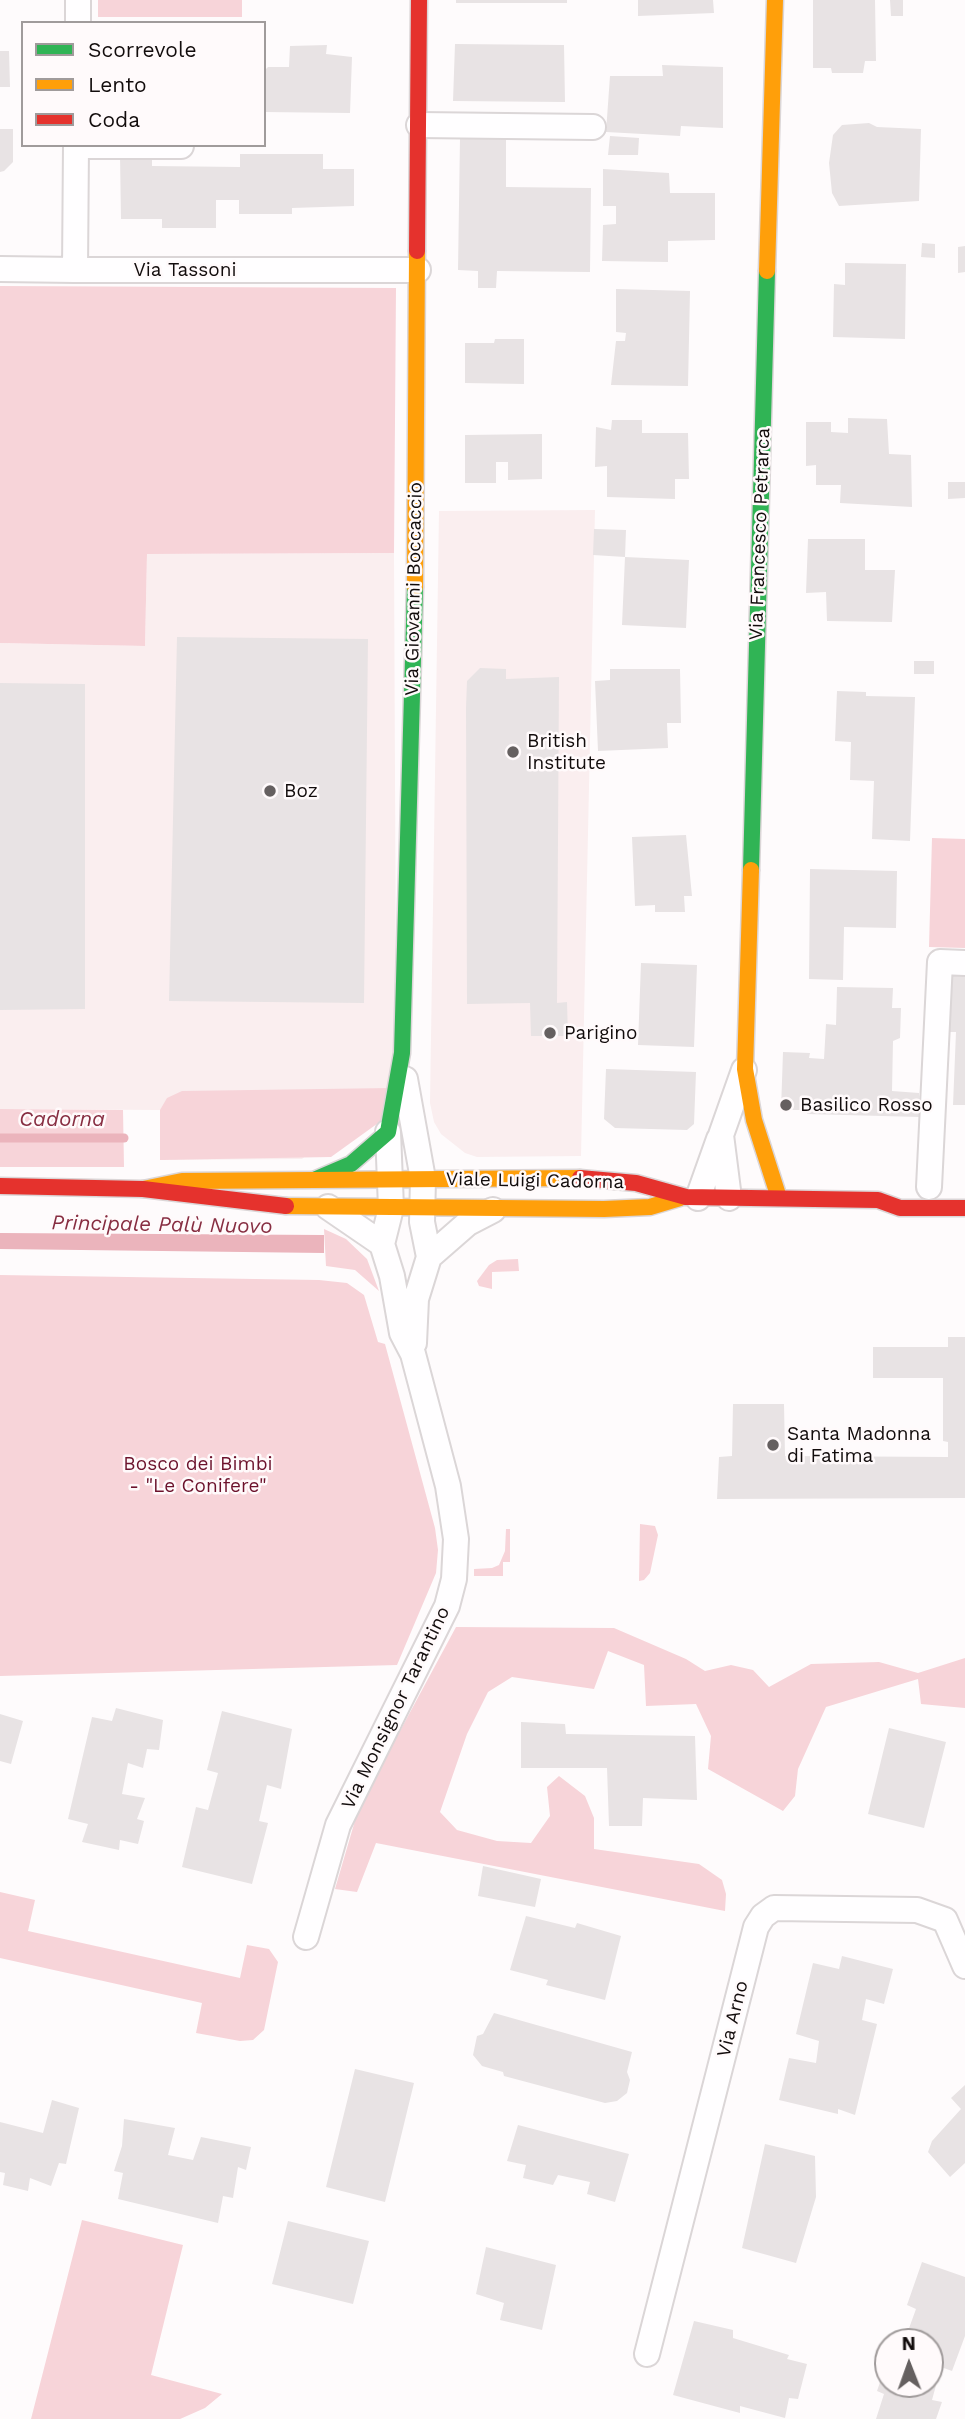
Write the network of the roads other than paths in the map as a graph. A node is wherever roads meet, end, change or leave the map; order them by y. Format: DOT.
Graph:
graph roads {
  1 [pos="78,0"];
  2 [pos="419,0"];
  3 [pos="775,0"];
  4 [pos="78,21"];
  5 [pos="419,125"];
  6 [pos="593,127"];
  7 [pos="76,147"];
  8 [pos="0,269"];
  9 [pos="75,270"];
  10 [pos="418,270"];
  11 [pos="965,963"];
  12 [pos="402,1053"];
  13 [pos="744,1069"];
  14 [pos="388,1132"];
  15 [pos="721,1135"];
  16 [pos="316,1180"];
  17 [pos="0,1186"];
  18 [pos="920,1188"];
  19 [pos="143,1189"];
  20 [pos="407,1193"];
  21 [pos="692,1197"];
  22 [pos="729,1198"];
  23 [pos="779,1198"];
  24 [pos="878,1200"];
  25 [pos="276,1206"];
  26 [pos="327,1207"];
  27 [pos="965,1208"];
  28 [pos="495,1209"];
  29 [pos="527,1210"];
  30 [pos="382,1244"];
  31 [pos="429,1256"];
  32 [pos="413,1354"];
  33 [pos="306,1937"];
  34 [pos="965,1966"];
  35 [pos="647,2354"];
  1 -- 4 [label="street"];
  2 -- 5 [label="street, Via Giovanni Boccaccio"];
  3 -- 13 [label="street, Via Francesco Petrarca"];
  5 -- 6 [label="street"];
  5 -- 10 [label="street, Via Giovanni Boccaccio"];
  7 -- 9 [label="street"];
  8 -- 9 [label="street, Via Tassoni"];
  9 -- 10 [label="street, Via Tassoni"];
  10 -- 12 [label="street, Via Giovanni Boccaccio"];
  11 -- 18 [label="street"];
  12 -- 14 [label="street, Via Giovanni Boccaccio"];
  12 -- 20 [label="street, Via Giovanni Boccaccio"];
  13 -- 15 [label="street, Via Francesco Petrarca"];
  13 -- 23 [label="street, Via Francesco Petrarca"];
  14 -- 16 [label="street"];
  14 -- 20 [label="street, Via Giovanni Boccaccio"];
  15 -- 21 [label="street, Via Francesco Petrarca"];
  15 -- 22 [label="street, Via Francesco Petrarca"];
  16 -- 19 [label="street, Viale Luigi Cadorna"];
  16 -- 20 [label="street, Viale Luigi Cadorna"];
  17 -- 19 [label="street, Viale Luigi Cadorna"];
  18 -- 24 [label="street, Viale Luigi Cadorna"];
  19 -- 25 [label="street, Viale Luigi Cadorna"];
  20 -- 21 [label="street, Viale Luigi Cadorna"];
  20 -- 25 [label="street, Viale Luigi Cadorna"];
  20 -- 26 [label="street, Viale Luigi Cadorna"];
  20 -- 28 [label="street, Viale Luigi Cadorna"];
  20 -- 29 [label="street, Viale Luigi Cadorna"];
  20 -- 30 [label="street"];
  20 -- 31 [label="street, Via Monsignor Tarantino"];
  21 -- 22 [label="street, Viale Luigi Cadorna"];
  21 -- 29 [label="street, Viale Luigi Cadorna"];
  22 -- 23 [label="street, Viale Luigi Cadorna"];
  23 -- 24 [label="street, Viale Luigi Cadorna"];
  24 -- 27 [label="street, Viale Luigi Cadorna"];
  25 -- 26 [label="street, Viale Luigi Cadorna"];
  26 -- 30 [label="street"];
  28 -- 29 [label="street, Viale Luigi Cadorna"];
  28 -- 31 [label="street"];
  30 -- 32 [label="street, Via Monsignor Tarantino"];
  31 -- 32 [label="street, Via Monsignor Tarantino"];
  32 -- 33 [label="street, Via Monsignor Tarantino"];
  34 -- 35 [label="street, Via Arno"];
}
